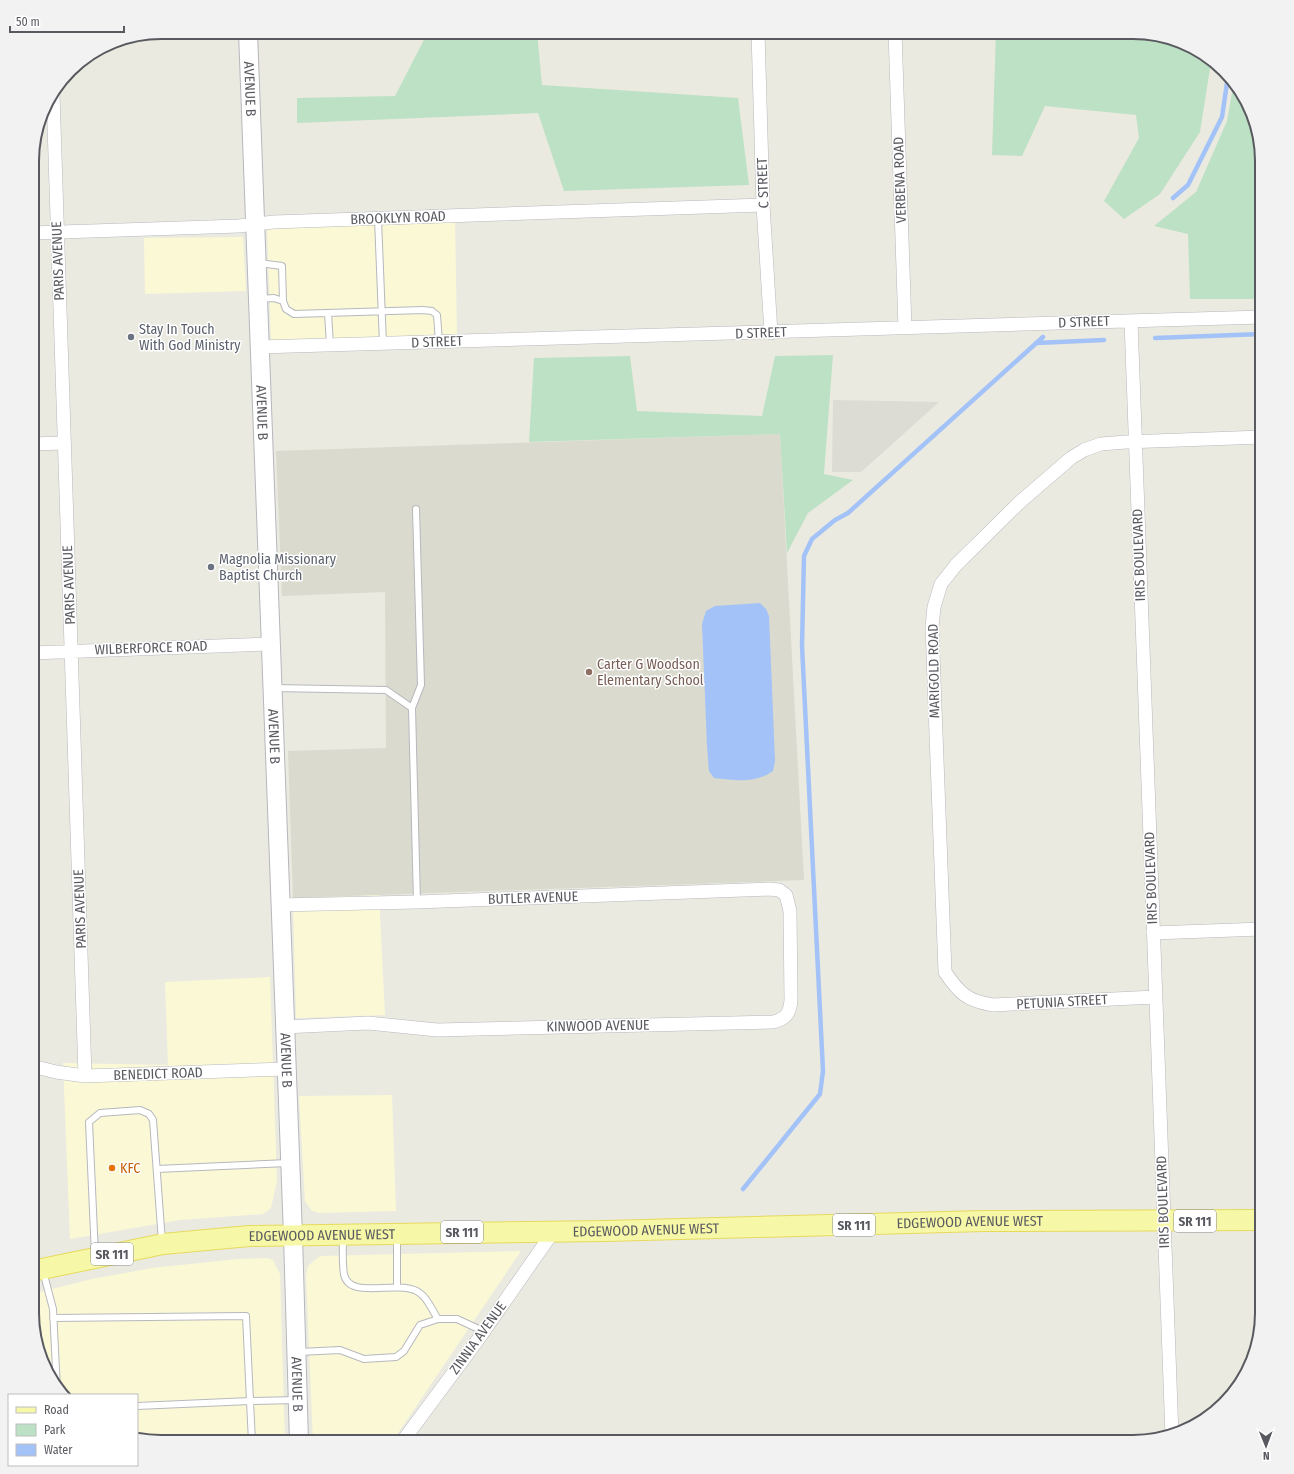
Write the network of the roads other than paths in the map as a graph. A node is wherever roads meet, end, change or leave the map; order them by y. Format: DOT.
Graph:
graph roads {
  1 [pos="248,39"];
  2 [pos="758,39"];
  3 [pos="895,39"];
  4 [pos="53,103"];
  5 [pos="764,205"];
  6 [pos="378,219"];
  7 [pos="255,223"];
  8 [pos="58,232"];
  9 [pos="39,233"];
  10 [pos="256,263"];
  11 [pos="258,300"];
  12 [pos="283,301"];
  13 [pos="382,311"];
  14 [pos="328,313"];
  15 [pos="1255,316"];
  16 [pos="1131,321"];
  17 [pos="905,328"];
  18 [pos="770,333"];
  19 [pos="439,342"];
  20 [pos="383,344"];
  21 [pos="330,345"];
  22 [pos="259,347"];
  23 [pos="1255,437"];
  24 [pos="1135,441"];
  25 [pos="64,443"];
  26 [pos="39,444"];
  27 [pos="416,509"];
  28 [pos="270,644"];
  29 [pos="72,651"];
  30 [pos="39,653"];
  31 [pos="271,688"];
  32 [pos="412,708"];
  33 [pos="786,895"];
  34 [pos="416,902"];
  35 [pos="279,905"];
  36 [pos="1255,929"];
  37 [pos="1153,933"];
  38 [pos="1155,997"];
  39 [pos="969,999"];
  40 [pos="284,1027"];
  41 [pos="39,1068"];
  42 [pos="286,1069"];
  43 [pos="85,1076"];
  44 [pos="290,1163"];
  45 [pos="157,1169"];
  46 [pos="1255,1220"];
  47 [pos="1164,1221"];
  48 [pos="552,1232"];
  49 [pos="397,1234"];
  50 [pos="342,1235"];
  51 [pos="293,1236"];
  52 [pos="163,1244"];
  53 [pos="95,1257"];
  54 [pos="39,1270"];
  55 [pos="39,1275"];
  56 [pos="398,1287"];
  57 [pos="54,1318"];
  58 [pos="438,1319"];
  59 [pos="483,1332"];
  60 [pos="296,1352"];
  61 [pos="57,1378"];
  62 [pos="297,1400"];
  63 [pos="250,1401"];
  64 [pos="138,1406"];
  65 [pos="1172,1429"];
  66 [pos="252,1435"];
  67 [pos="299,1435"];
  68 [pos="407,1435"];
  1 -- 7 [label="main road, AVENUE B"];
  2 -- 5 [label="street, C STREET"];
  3 -- 17 [label="street, VERBENA ROAD"];
  4 -- 8 [label="street, PARIS AVENUE"];
  5 -- 6 [label="street, BROOKLYN ROAD"];
  5 -- 18 [label="street, C STREET"];
  6 -- 7 [label="street, BROOKLYN ROAD"];
  6 -- 13 [label="lane"];
  7 -- 8 [label="street, BROOKLYN ROAD"];
  7 -- 10 [label="main road, AVENUE B"];
  8 -- 9 [label="street, BROOKLYN ROAD"];
  8 -- 25 [label="street, PARIS AVENUE"];
  10 -- 11 [label="main road, AVENUE B"];
  10 -- 12 [label="lane"];
  11 -- 12 [label="lane"];
  11 -- 22 [label="main road, AVENUE B"];
  12 -- 14 [label="lane"];
  13 -- 14 [label="lane"];
  13 -- 19 [label="lane"];
  13 -- 20 [label="lane"];
  14 -- 21 [label="lane"];
  15 -- 16 [label="street, D STREET"];
  16 -- 17 [label="street, D STREET"];
  16 -- 24 [label="street, IRIS BOULEVARD"];
  17 -- 18 [label="street, D STREET"];
  18 -- 19 [label="street, D STREET"];
  19 -- 20 [label="street, D STREET"];
  20 -- 21 [label="street, D STREET"];
  21 -- 22 [label="street, D STREET"];
  22 -- 28 [label="main road, AVENUE B"];
  23 -- 24 [label="street, MARIGOLD ROAD"];
  24 -- 37 [label="street, IRIS BOULEVARD"];
  24 -- 39 [label="street, MARIGOLD ROAD"];
  25 -- 26 [label="street"];
  25 -- 29 [label="street, PARIS AVENUE"];
  27 -- 32 [label="lane"];
  28 -- 29 [label="street, WILBERFORCE ROAD"];
  28 -- 31 [label="main road, AVENUE B"];
  29 -- 30 [label="street, WILBERFORCE ROAD"];
  29 -- 43 [label="street, PARIS AVENUE"];
  31 -- 32 [label="lane"];
  31 -- 35 [label="main road, AVENUE B"];
  32 -- 34 [label="lane"];
  33 -- 34 [label="street, BUTLER AVENUE"];
  33 -- 40 [label="street, KINWOOD AVENUE"];
  34 -- 35 [label="street, BUTLER AVENUE"];
  35 -- 40 [label="main road, AVENUE B"];
  36 -- 37 [label="street"];
  37 -- 38 [label="street, IRIS BOULEVARD"];
  38 -- 39 [label="street, PETUNIA STREET"];
  38 -- 47 [label="street, IRIS BOULEVARD"];
  40 -- 42 [label="main road, AVENUE B"];
  41 -- 43 [label="street, BENEDICT ROAD"];
  42 -- 43 [label="street, BENEDICT ROAD"];
  42 -- 44 [label="main road, AVENUE B"];
  44 -- 45 [label="lane"];
  44 -- 51 [label="main road, AVENUE B"];
  45 -- 52 [label="lane"];
  45 -- 53 [label="lane"];
  46 -- 47 [label="main road, EDGEWOOD AVENUE WEST / SR 111"];
  47 -- 48 [label="main road, EDGEWOOD AVENUE WEST / SR 111"];
  47 -- 65 [label="street, IRIS BOULEVARD"];
  48 -- 49 [label="main road, EDGEWOOD AVENUE WEST / SR 111"];
  48 -- 59 [label="street, ZINNIA AVENUE"];
  49 -- 50 [label="main road, EDGEWOOD AVENUE WEST / SR 111"];
  49 -- 56 [label="lane"];
  50 -- 51 [label="main road, EDGEWOOD AVENUE WEST / SR 111"];
  50 -- 56 [label="lane"];
  51 -- 52 [label="main road, EDGEWOOD AVENUE WEST / SR 111"];
  51 -- 60 [label="main road, AVENUE B"];
  52 -- 53 [label="main road, EDGEWOOD AVENUE WEST / SR 111"];
  53 -- 54 [label="main road, EDGEWOOD AVENUE WEST / SR 111"];
  55 -- 57 [label="lane"];
  56 -- 58 [label="lane"];
  57 -- 61 [label="lane"];
  57 -- 63 [label="lane"];
  58 -- 59 [label="lane"];
  58 -- 60 [label="lane"];
  59 -- 68 [label="street, ZINNIA AVENUE"];
  60 -- 62 [label="main road, AVENUE B"];
  62 -- 63 [label="lane"];
  62 -- 67 [label="main road, AVENUE B"];
  63 -- 64 [label="lane"];
  63 -- 66 [label="lane"];
}
